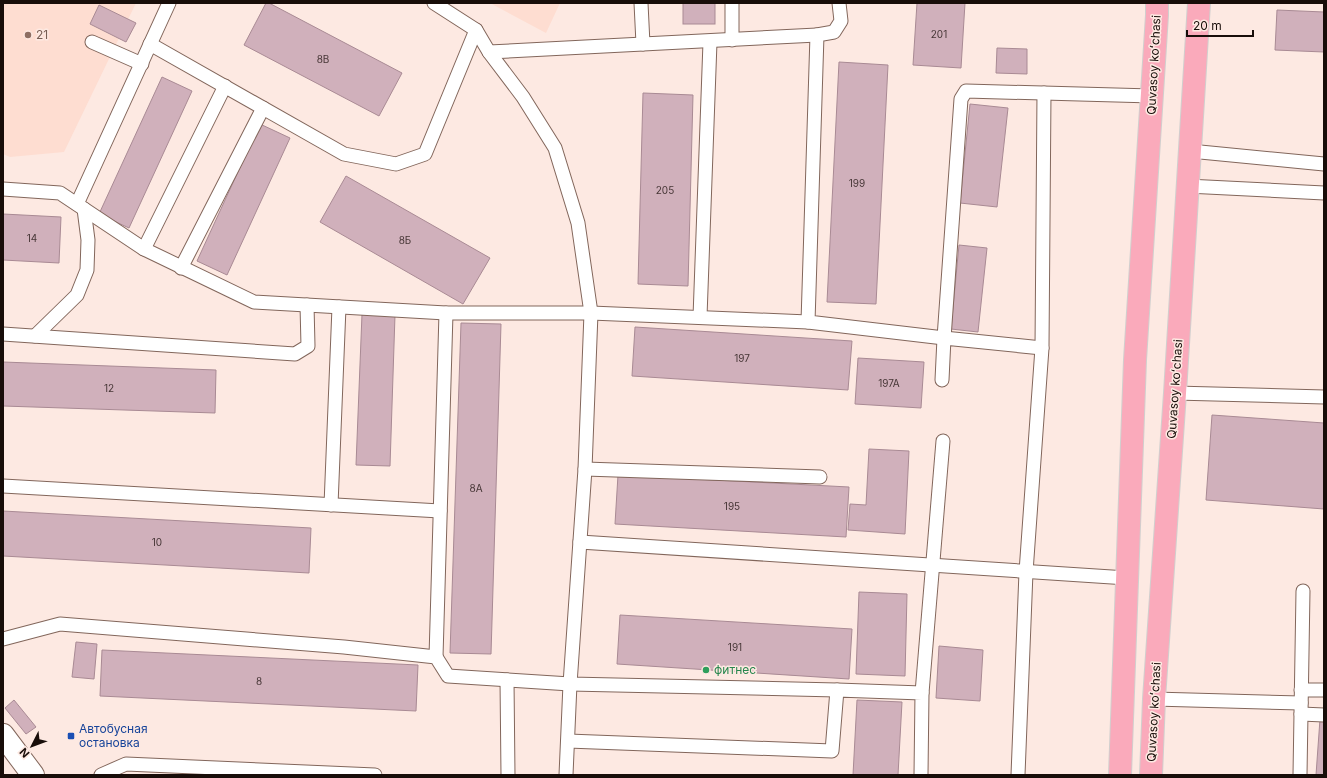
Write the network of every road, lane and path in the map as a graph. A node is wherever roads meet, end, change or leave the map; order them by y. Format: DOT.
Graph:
graph roads {
  1 [pos="169,3"];
  2 [pos="434,3"];
  3 [pos="642,3"];
  4 [pos="732,3"];
  5 [pos="839,3"];
  6 [pos="1156,3"];
  7 [pos="1199,3"];
  8 [pos="476,30"];
  9 [pos="817,35"];
  10 [pos="732,40"];
  11 [pos="92,42"];
  12 [pos="710,42"];
  13 [pos="150,44"];
  14 [pos="643,44"];
  15 [pos="489,52"];
  16 [pos="142,64"];
  17 [pos="225,86"];
  18 [pos="1044,93"];
  19 [pos="1152,96"];
  20 [pos="263,108"];
  21 [pos="1190,151"];
  22 [pos="1324,164"];
  23 [pos="1188,186"];
  24 [pos="3,189"];
  25 [pos="1324,193"];
  26 [pos="81,206"];
  27 [pos="144,249"];
  28 [pos="181,268"];
  29 [pos="307,305"];
  30 [pos="339,307"];
  31 [pos="446,313"];
  32 [pos="591,313"];
  33 [pos="700,317"];
  34 [pos="808,322"];
  35 [pos="3,334"];
  36 [pos="35,336"];
  37 [pos="944,338"];
  38 [pos="1042,348"];
  39 [pos="942,380"];
  40 [pos="1175,393"];
  41 [pos="1324,398"];
  42 [pos="943,441"];
  43 [pos="585,469"];
  44 [pos="820,477"];
  45 [pos="3,486"];
  46 [pos="331,505"];
  47 [pos="440,511"];
  48 [pos="580,542"];
  49 [pos="933,565"];
  50 [pos="1026,572"];
  51 [pos="1127,578"];
  52 [pos="1303,591"];
  53 [pos="3,639"];
  54 [pos="436,657"];
  55 [pos="507,680"];
  56 [pos="570,684"];
  57 [pos="837,690"];
  58 [pos="1302,690"];
  59 [pos="1324,690"];
  60 [pos="922,693"];
  61 [pos="1154,699"];
  62 [pos="1301,708"];
  63 [pos="1324,715"];
  64 [pos="3,735"];
  65 [pos="568,741"];
  66 [pos="33,775"];
  67 [pos="101,775"];
  68 [pos="375,775"];
  69 [pos="508,775"];
  70 [pos="566,775"];
  71 [pos="921,775"];
  72 [pos="1018,775"];
  73 [pos="1120,775"];
  74 [pos="1151,775"];
  75 [pos="1300,775"];
  1 -- 13 [label="lane"];
  2 -- 8 [label="lane"];
  3 -- 14 [label="lane"];
  4 -- 10 [label="lane"];
  5 -- 9 [label="lane"];
  6 -- 19 [label="main road, Quvasoy koʻchasi"];
  7 -- 21 [label="main road, Quvasoy koʻchasi"];
  8 -- 15 [label="lane"];
  8 -- 20 [label="lane"];
  9 -- 10 [label="lane"];
  9 -- 34 [label="lane"];
  10 -- 12 [label="lane"];
  11 -- 16 [label="lane"];
  12 -- 14 [label="lane"];
  12 -- 33 [label="lane"];
  13 -- 16 [label="lane"];
  13 -- 17 [label="lane"];
  14 -- 15 [label="lane"];
  15 -- 32 [label="lane"];
  16 -- 26 [label="lane"];
  17 -- 20 [label="lane"];
  17 -- 27 [label="lane"];
  18 -- 19 [label="lane"];
  18 -- 37 [label="lane"];
  18 -- 38 [label="lane"];
  19 -- 51 [label="main road, Quvasoy koʻchasi"];
  20 -- 28 [label="lane"];
  21 -- 22 [label="lane"];
  21 -- 23 [label="main road, Quvasoy koʻchasi"];
  23 -- 25 [label="lane"];
  23 -- 40 [label="main road, Quvasoy koʻchasi"];
  24 -- 26 [label="lane"];
  26 -- 27 [label="lane"];
  26 -- 36 [label="lane"];
  27 -- 28 [label="lane"];
  28 -- 29 [label="lane"];
  29 -- 30 [label="lane"];
  29 -- 36 [label="lane"];
  30 -- 31 [label="lane"];
  30 -- 46 [label="lane"];
  31 -- 32 [label="lane"];
  31 -- 47 [label="lane"];
  32 -- 33 [label="lane"];
  32 -- 43 [label="lane"];
  33 -- 34 [label="lane"];
  34 -- 37 [label="lane"];
  35 -- 36 [label="lane"];
  37 -- 38 [label="lane"];
  37 -- 39 [label="lane"];
  38 -- 50 [label="lane"];
  40 -- 41 [label="lane"];
  40 -- 61 [label="main road, Quvasoy koʻchasi"];
  42 -- 49 [label="lane"];
  43 -- 44 [label="lane"];
  43 -- 48 [label="lane"];
  45 -- 46 [label="lane"];
  46 -- 47 [label="lane"];
  47 -- 54 [label="lane"];
  48 -- 49 [label="lane"];
  48 -- 56 [label="lane"];
  49 -- 50 [label="lane"];
  49 -- 60 [label="lane"];
  50 -- 51 [label="lane"];
  50 -- 72 [label="lane"];
  51 -- 73 [label="main road, Quvasoy koʻchasi"];
  52 -- 58 [label="lane"];
  53 -- 54 [label="lane"];
  54 -- 55 [label="lane"];
  55 -- 56 [label="lane"];
  55 -- 69 [label="lane"];
  56 -- 57 [label="lane"];
  56 -- 65 [label="lane"];
  57 -- 60 [label="lane"];
  57 -- 65 [label="lane"];
  58 -- 59 [label="lane"];
  58 -- 62 [label="lane"];
  60 -- 71 [label="lane"];
  61 -- 62 [label="lane"];
  61 -- 74 [label="main road, Quvasoy koʻchasi"];
  62 -- 63 [label="lane"];
  62 -- 75 [label="lane"];
  64 -- 66 [label="street"];
  65 -- 70 [label="lane"];
  67 -- 68 [label="lane"];
}
